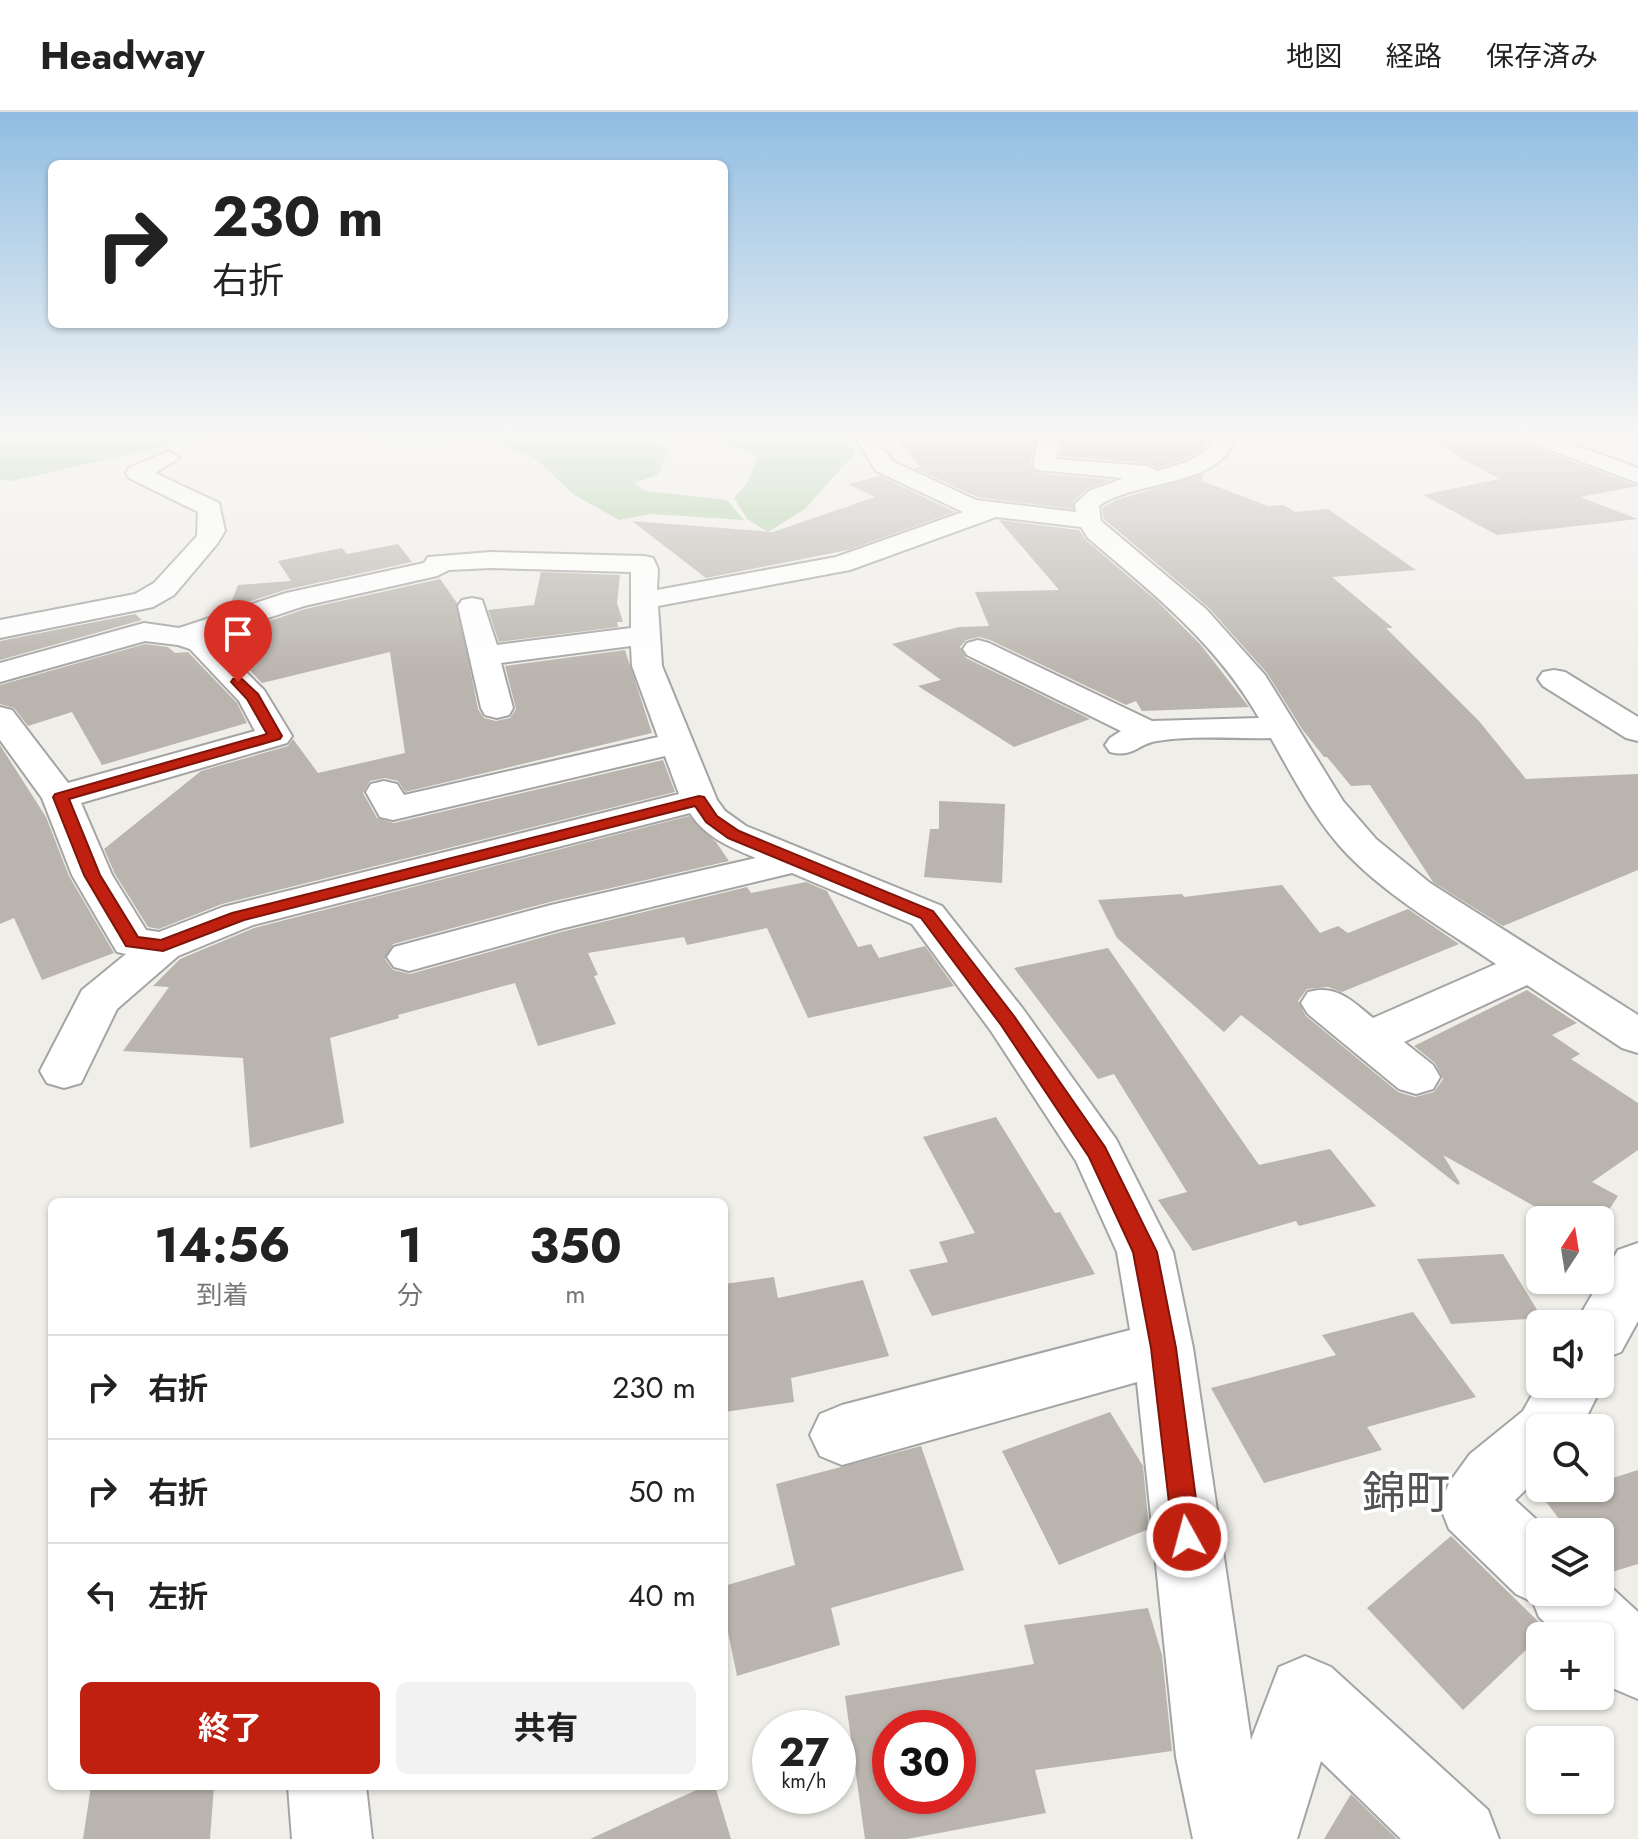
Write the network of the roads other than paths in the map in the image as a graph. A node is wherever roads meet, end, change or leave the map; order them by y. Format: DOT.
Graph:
graph roads {
  1 [pos="211,518"];
  2 [pos="971,518"];
  3 [pos="1055,518"];
  4 [pos="1089,518"];
  5 [pos="1089,521"];
  6 [pos="472,606"];
  7 [pos="645,618"];
  8 [pos="0,629"];
  9 [pos="181,637"];
  10 [pos="978,649"];
  11 [pos="484,656"];
  12 [pos="0,673"];
  13 [pos="1554,679"];
  14 [pos="497,708"];
  15 [pos="0,717"];
  16 [pos="1279,728"];
  17 [pos="1638,731"];
  18 [pos="678,743"];
  19 [pos="384,792"];
  20 [pos="60,797"];
  21 [pos="699,800"];
  22 [pos="792,861"];
  23 [pos="163,946"];
  24 [pos="409,957"];
  25 [pos="1528,967"];
  26 [pos="1324,1003"];
  27 [pos="1638,1037"];
  28 [pos="1369,1039"];
  29 [pos="64,1071"];
  30 [pos="1416,1077"];
  31 [pos="1638,1267"];
  32 [pos="1614,1310"];
  33 [pos="1163,1348"];
  34 [pos="842,1435"];
  35 [pos="1526,1447"];
  36 [pos="1526,1557"];
  37 [pos="1579,1606"];
  38 [pos="1638,1662"];
  39 [pos="327,1790"];
  40 [pos="332,1839"];
  41 [pos="1233,1839"];
  42 [pos="1257,1839"];
  43 [pos="1459,1839"];
  1 -- 8 [label="street"];
  2 -- 7 [label="street"];
  3 -- 5 [label="street"];
  4 -- 5 [label="street"];
  5 -- 16 [label="street"];
  6 -- 11 [label="street"];
  7 -- 9 [label="street"];
  7 -- 11 [label="street"];
  7 -- 18 [label="street"];
  9 -- 12 [label="street"];
  9 -- 20 [label="street"];
  10 -- 16 [label="street"];
  11 -- 14 [label="street"];
  13 -- 17 [label="street"];
  15 -- 20 [label="street"];
  16 -- 25 [label="street"];
  18 -- 19 [label="street"];
  18 -- 21 [label="street"];
  20 -- 23 [label="street"];
  21 -- 22 [label="street"];
  21 -- 23 [label="street"];
  22 -- 24 [label="street"];
  22 -- 33 [label="street"];
  23 -- 29 [label="street"];
  25 -- 27 [label="street"];
  25 -- 28 [label="street"];
  26 -- 28 [label="street"];
  28 -- 30 [label="street"];
  31 -- 32 [label="street"];
  33 -- 34 [label="street"];
  33 -- 41 [label="street"];
  35 -- 36 [label="street"];
  37 -- 38 [label="street"];
  39 -- 40 [label="street"];
  42 -- 43 [label="street"];
}
